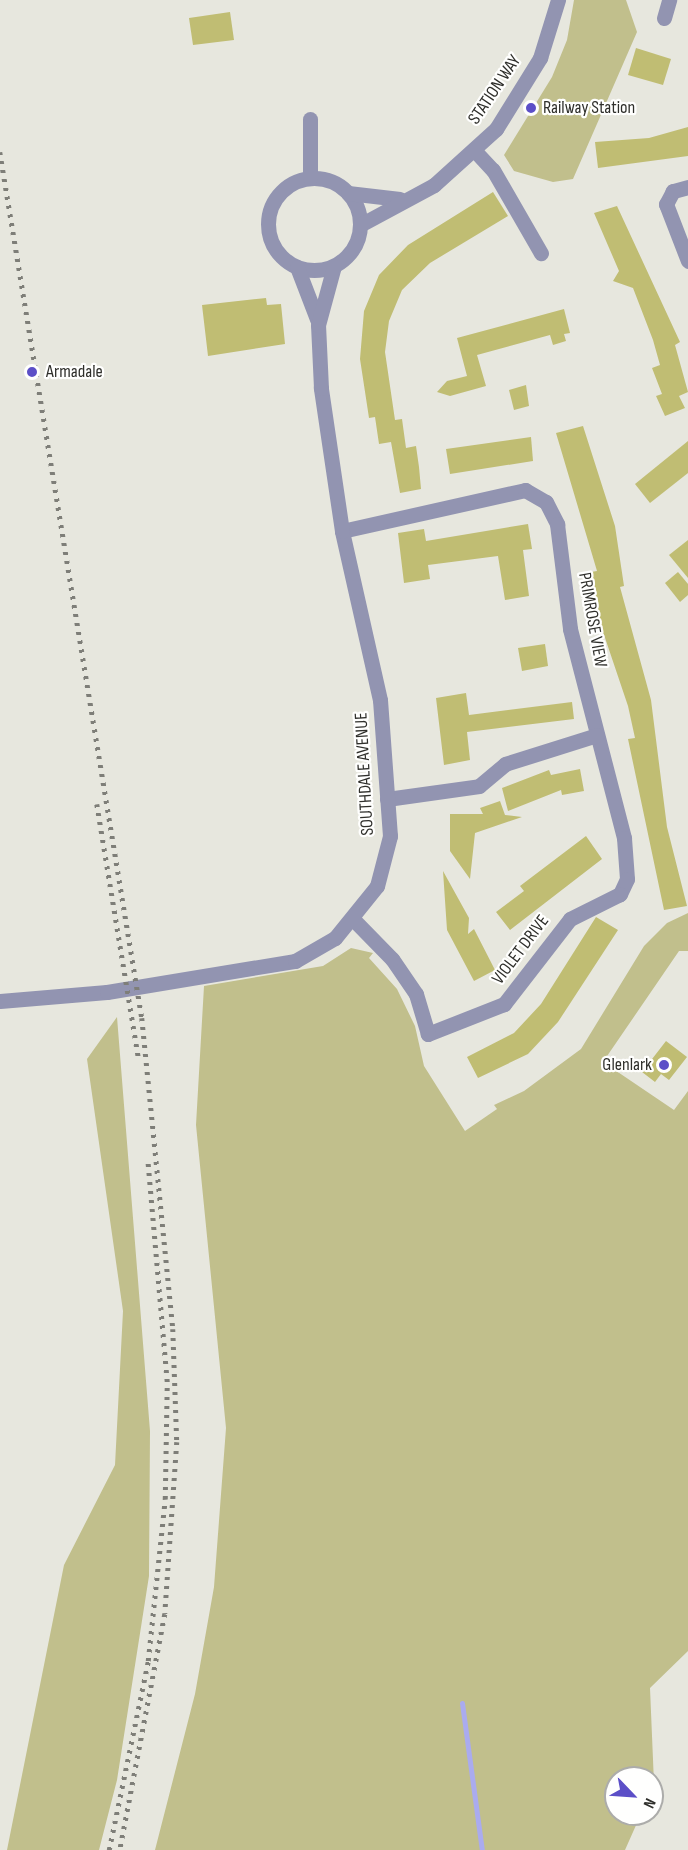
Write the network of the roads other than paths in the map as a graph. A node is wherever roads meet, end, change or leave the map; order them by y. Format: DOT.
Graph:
graph roads {
  1 [pos="558,0"];
  2 [pos="669,0"];
  3 [pos="664,18"];
  4 [pos="310,119"];
  5 [pos="475,151"];
  6 [pos="310,177"];
  7 [pos="688,188"];
  8 [pos="348,193"];
  9 [pos="403,199"];
  10 [pos="360,225"];
  11 [pos="541,253"];
  12 [pos="688,261"];
  13 [pos="334,266"];
  14 [pos="297,267"];
  15 [pos="318,325"];
  16 [pos="342,531"];
  17 [pos="597,735"];
  18 [pos="387,799"];
  19 [pos="353,919"];
  20 [pos="0,1001"];
  1 -- 5 [label="street, STATION WAY"];
  2 -- 3 [label="street"];
  4 -- 6 [label="street"];
  5 -- 9 [label="street, STATION WAY"];
  5 -- 11 [label="street"];
  6 -- 8 [label="street"];
  6 -- 14 [label="street"];
  7 -- 12 [label="street"];
  8 -- 9 [label="street"];
  8 -- 10 [label="street"];
  9 -- 10 [label="street, STATION WAY"];
  10 -- 13 [label="street"];
  13 -- 14 [label="street"];
  13 -- 15 [label="street, SOUTHDALE AVENUE"];
  14 -- 15 [label="street, SOUTHDALE AVENUE"];
  15 -- 16 [label="street, SOUTHDALE AVENUE"];
  16 -- 17 [label="street, PRIMROSE VIEW"];
  16 -- 18 [label="street, SOUTHDALE AVENUE"];
  17 -- 18 [label="street"];
  17 -- 19 [label="street, VIOLET DRIVE"];
  18 -- 19 [label="street, SOUTHDALE AVENUE"];
  19 -- 20 [label="street, SOUTHDALE AVENUE"];
}
